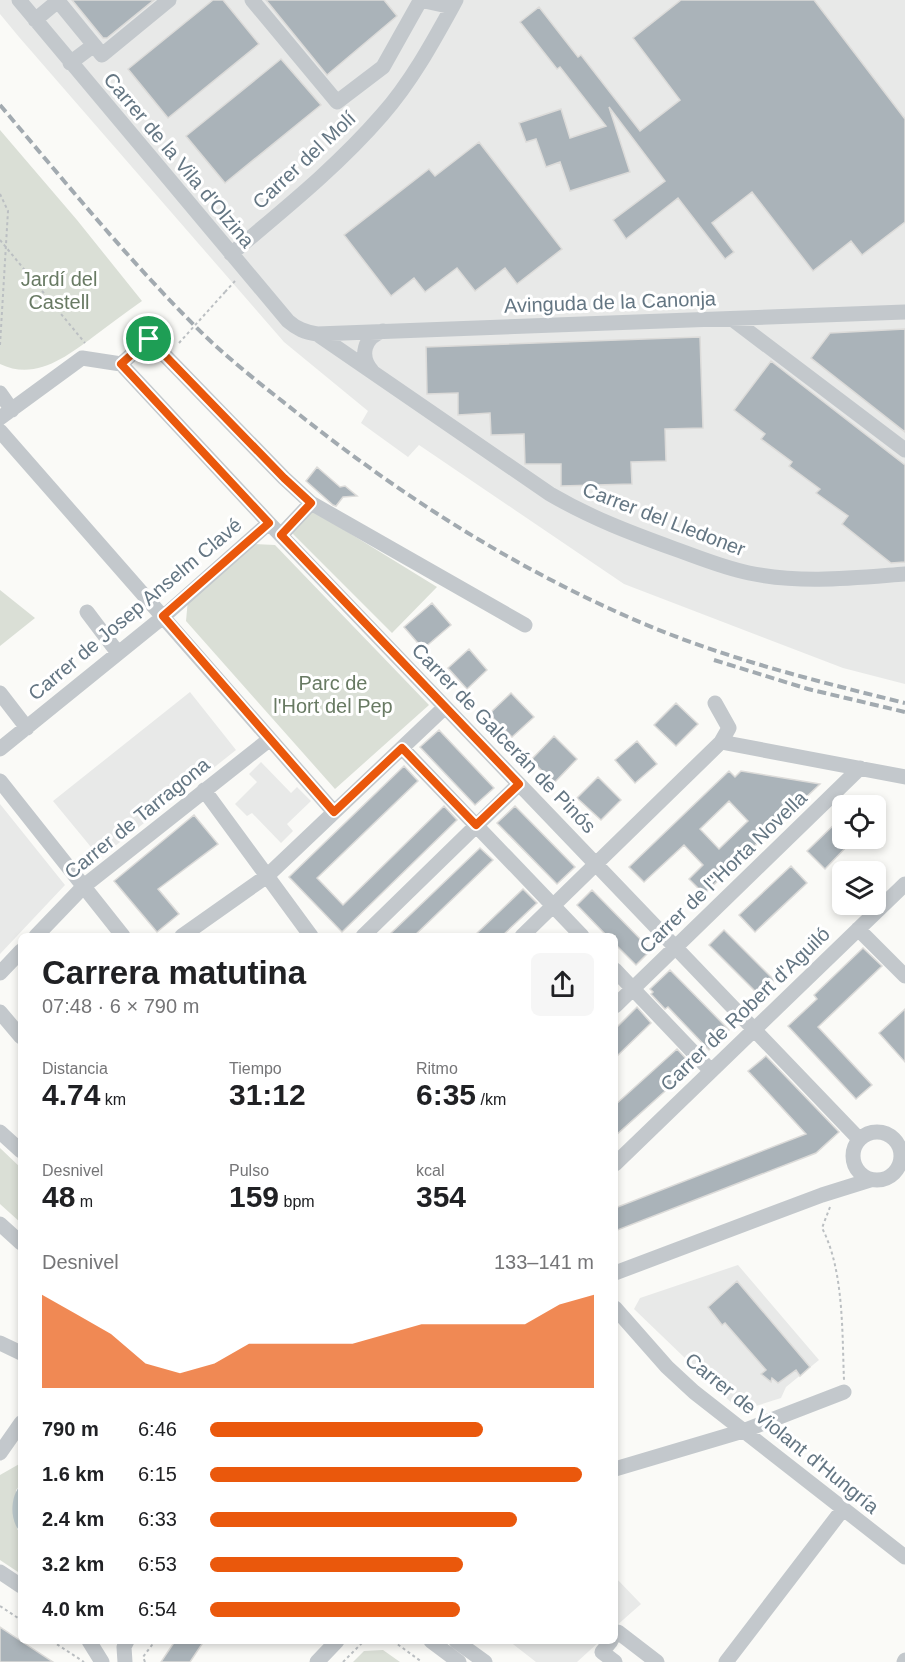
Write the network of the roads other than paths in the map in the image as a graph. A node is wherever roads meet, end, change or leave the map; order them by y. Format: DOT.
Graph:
graph roads {
  1 [pos="19,0"];
  2 [pos="169,0"];
  3 [pos="252,0"];
  4 [pos="420,0"];
  5 [pos="58,1"];
  6 [pos="454,4"];
  7 [pos="35,20"];
  8 [pos="94,45"];
  9 [pos="70,63"];
  10 [pos="231,254"];
  11 [pos="905,312"];
  12 [pos="732,319"];
  13 [pos="384,331"];
  14 [pos="316,334"];
  15 [pos="121,364"];
  16 [pos="376,375"];
  17 [pos="0,393"];
  18 [pos="6,414"];
  19 [pos="0,431"];
  20 [pos="905,450"];
  21 [pos="311,503"];
  22 [pos="269,523"];
  23 [pos="281,535"];
  24 [pos="905,574"];
  25 [pos="87,612"];
  26 [pos="163,616"];
  27 [pos="525,625"];
  28 [pos="118,653"];
  29 [pos="0,693"];
  30 [pos="715,703"];
  31 [pos="445,707"];
  32 [pos="27,728"];
  33 [pos="270,739"];
  34 [pos="721,742"];
  35 [pos="402,748"];
  36 [pos="0,749"];
  37 [pos="860,768"];
  38 [pos="905,777"];
  39 [pos="0,781"];
  40 [pos="519,784"];
  41 [pos="204,790"];
  42 [pos="334,812"];
  43 [pos="476,825"];
  44 [pos="596,864"];
  45 [pos="267,876"];
  46 [pos="905,884"];
  47 [pos="84,886"];
  48 [pos="553,906"];
  49 [pos="858,929"];
  50 [pos="39,933"];
  51 [pos="121,933"];
  52 [pos="186,933"];
  53 [pos="309,933"];
  54 [pos="366,933"];
  55 [pos="525,933"];
  56 [pos="579,933"];
  57 [pos="676,947"];
  58 [pos="18,954"];
  59 [pos="0,973"];
  60 [pos="618,973"];
  61 [pos="905,976"];
  62 [pos="633,989"];
  63 [pos="618,1003"];
  64 [pos="0,1012"];
  65 [pos="754,1029"];
  66 [pos="18,1033"];
  67 [pos="711,1071"];
  68 [pos="0,1132"];
  69 [pos="897,1134"];
  70 [pos="859,1139"];
  71 [pos="18,1148"];
  72 [pos="903,1155"];
  73 [pos="618,1161"];
  74 [pos="853,1161"];
  75 [pos="870,1180"];
  76 [pos="826,1201"];
  77 [pos="0,1224"];
  78 [pos="18,1241"];
  79 [pos="618,1272"];
  80 [pos="618,1311"];
  81 [pos="0,1343"];
  82 [pos="18,1352"];
  83 [pos="844,1392"];
  84 [pos="18,1427"];
  85 [pos="743,1431"];
  86 [pos="1,1448"];
  87 [pos="618,1468"];
  88 [pos="843,1509"];
  89 [pos="905,1557"];
  90 [pos="0,1572"];
  91 [pos="18,1584"];
  92 [pos="618,1632"];
  93 [pos="91,1644"];
  94 [pos="126,1644"];
  95 [pos="334,1644"];
  96 [pos="435,1644"];
  97 [pos="460,1644"];
  98 [pos="602,1652"];
  99 [pos="102,1662"];
  100 [pos="124,1662"];
  101 [pos="316,1662"];
  102 [pos="459,1662"];
  103 [pos="485,1662"];
  104 [pos="615,1662"];
  105 [pos="657,1662"];
  106 [pos="726,1662"];
  1 -- 7 [label="street, Carrer de la Vila d'Olzina"];
  2 -- 8 [label="street"];
  3 -- 4 [label="street"];
  4 -- 6 [label="street"];
  5 -- 7 [label="street"];
  5 -- 8 [label="street"];
  6 -- 10 [label="street, Carrer del Molí"];
  7 -- 9 [label="street, Carrer de la Vila d'Olzina"];
  8 -- 9 [label="street"];
  9 -- 10 [label="street, Carrer de la Vila d'Olzina"];
  10 -- 14 [label="street, Carrer de la Vila d'Olzina"];
  11 -- 12 [label="street, Avinguda de la Canonja"];
  12 -- 13 [label="street, Avinguda de la Canonja"];
  12 -- 20 [label="street"];
  13 -- 14 [label="street, Avinguda de la Canonja"];
  13 -- 16 [label="street"];
  14 -- 16 [label="street, Carrer del Lledoner"];
  15 -- 18 [label="street"];
  15 -- 21 [label="street"];
  15 -- 22 [label="street, Carrer de Galcerán de Pinós"];
  16 -- 24 [label="street, Carrer del Lledoner"];
  17 -- 18 [label="street"];
  19 -- 26 [label="street"];
  21 -- 23 [label="street"];
  21 -- 27 [label="street"];
  22 -- 23 [label="street, Carrer de Galcerán de Pinós"];
  22 -- 26 [label="street, Carrer de Josep Anselm Clavé"];
  23 -- 31 [label="street, Carrer de Galcerán de Pinós"];
  25 -- 28 [label="street"];
  26 -- 28 [label="street, Carrer de Josep Anselm Clavé"];
  26 -- 33 [label="street"];
  28 -- 32 [label="street, Carrer de Josep Anselm Clavé"];
  29 -- 32 [label="street"];
  30 -- 34 [label="street"];
  31 -- 35 [label="street"];
  31 -- 40 [label="street, Carrer de Galcerán de Pinós"];
  32 -- 36 [label="street, Carrer de Josep Anselm Clavé"];
  33 -- 41 [label="street, Carrer de Tarragona"];
  33 -- 42 [label="street"];
  34 -- 37 [label="street"];
  34 -- 44 [label="street"];
  35 -- 42 [label="street"];
  35 -- 43 [label="street"];
  37 -- 38 [label="street"];
  37 -- 57 [label="street, Carrer de l''Horta Novella"];
  39 -- 47 [label="street"];
  40 -- 43 [label="street"];
  40 -- 44 [label="street, Carrer de Galcerán de Pinós"];
  41 -- 45 [label="street"];
  41 -- 47 [label="street, Carrer de Tarragona"];
  42 -- 45 [label="street"];
  43 -- 48 [label="street"];
  43 -- 54 [label="street"];
  44 -- 48 [label="street"];
  44 -- 57 [label="street, Carrer de Galcerán de Pinós"];
  45 -- 52 [label="street"];
  45 -- 53 [label="street"];
  46 -- 49 [label="street, Carrer de Robert d'Aguiló"];
  47 -- 50 [label="street, Carrer de Tarragona"];
  47 -- 51 [label="street"];
  48 -- 55 [label="street"];
  48 -- 56 [label="street"];
  49 -- 61 [label="street"];
  49 -- 65 [label="street, Carrer de Robert d'Aguiló"];
  57 -- 62 [label="street, Carrer de l''Horta Novella"];
  57 -- 65 [label="street, Carrer de Galcerán de Pinós"];
  58 -- 59 [label="street"];
  60 -- 62 [label="street"];
  62 -- 63 [label="street, Carrer de l''Horta Novella"];
  62 -- 67 [label="street"];
  64 -- 66 [label="street"];
  65 -- 67 [label="street, Carrer de Robert d'Aguiló"];
  65 -- 70 [label="street, Carrer de Galcerán de Pinós"];
  67 -- 73 [label="street, Carrer de Robert d'Aguiló"];
  68 -- 71 [label="street"];
  69 -- 70 [label="street"];
  69 -- 72 [label="street"];
  70 -- 74 [label="street"];
  72 -- 75 [label="street"];
  74 -- 75 [label="street"];
  74 -- 76 [label="street"];
  75 -- 76 [label="street"];
  76 -- 79 [label="street"];
  77 -- 78 [label="street"];
  80 -- 85 [label="street, Carrer de Violant d'Hungría"];
  81 -- 82 [label="street"];
  83 -- 85 [label="street"];
  84 -- 86 [label="street"];
  85 -- 87 [label="street"];
  85 -- 88 [label="street, Carrer de Violant d'Hungría"];
  88 -- 89 [label="street, Carrer de Violant d'Hungría"];
  88 -- 106 [label="street"];
  90 -- 91 [label="street"];
  92 -- 105 [label="street"];
  93 -- 99 [label="street"];
  94 -- 100 [label="street"];
  95 -- 101 [label="street"];
  96 -- 102 [label="street"];
  97 -- 103 [label="street"];
  98 -- 104 [label="street"];
}
